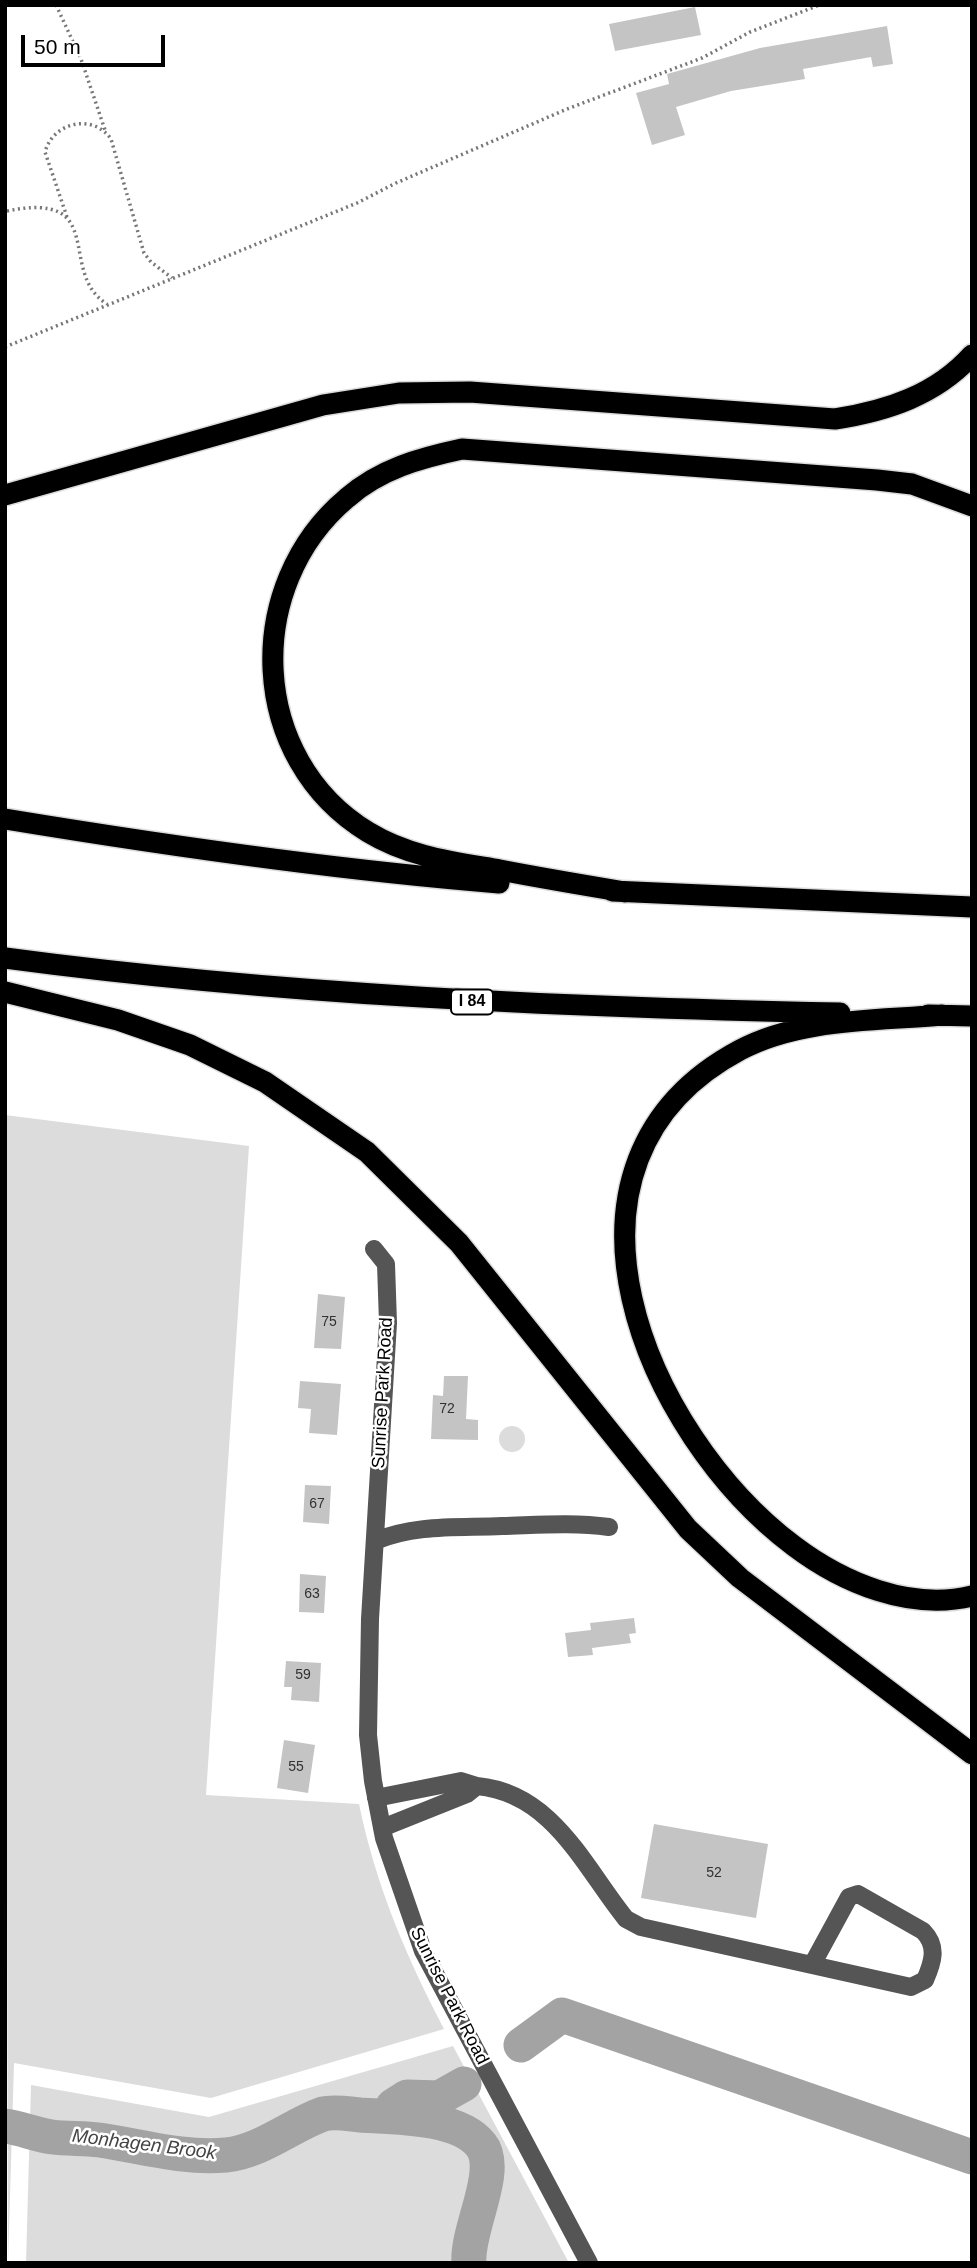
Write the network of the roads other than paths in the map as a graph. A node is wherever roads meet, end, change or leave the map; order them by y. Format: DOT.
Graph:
graph roads {
  1 [pos="972,355"];
  2 [pos="5,495"];
  3 [pos="972,506"];
  4 [pos="5,820"];
  5 [pos="625,892"];
  6 [pos="972,906"];
  7 [pos="5,958"];
  8 [pos="5,992"];
  9 [pos="942,1015"];
  10 [pos="972,1016"];
  11 [pos="374,1249"];
  12 [pos="609,1527"];
  13 [pos="375,1541"];
  14 [pos="972,1596"];
  15 [pos="972,1754"];
  16 [pos="477,1786"];
  17 [pos="376,1798"];
  18 [pos="382,1828"];
  19 [pos="812,1965"];
  20 [pos="589,2263"];
  1 -- 2 [label="highway"];
  3 -- 5 [label="highway"];
  4 -- 5 [label="highway"];
  5 -- 6 [label="highway"];
  7 -- 9 [label="highway, I 84"];
  8 -- 15 [label="highway"];
  9 -- 10 [label="highway, I 84"];
  9 -- 14 [label="highway"];
  11 -- 13 [label="street, Sunrise Park Road"];
  12 -- 13 [label="street"];
  13 -- 17 [label="street, Sunrise Park Road"];
  16 -- 17 [label="street"];
  16 -- 18 [label="street"];
  16 -- 19 [label="street"];
  17 -- 18 [label="street, Sunrise Park Road"];
  18 -- 20 [label="street, Sunrise Park Road"];
  19 -- 19 [label="street"];
}
